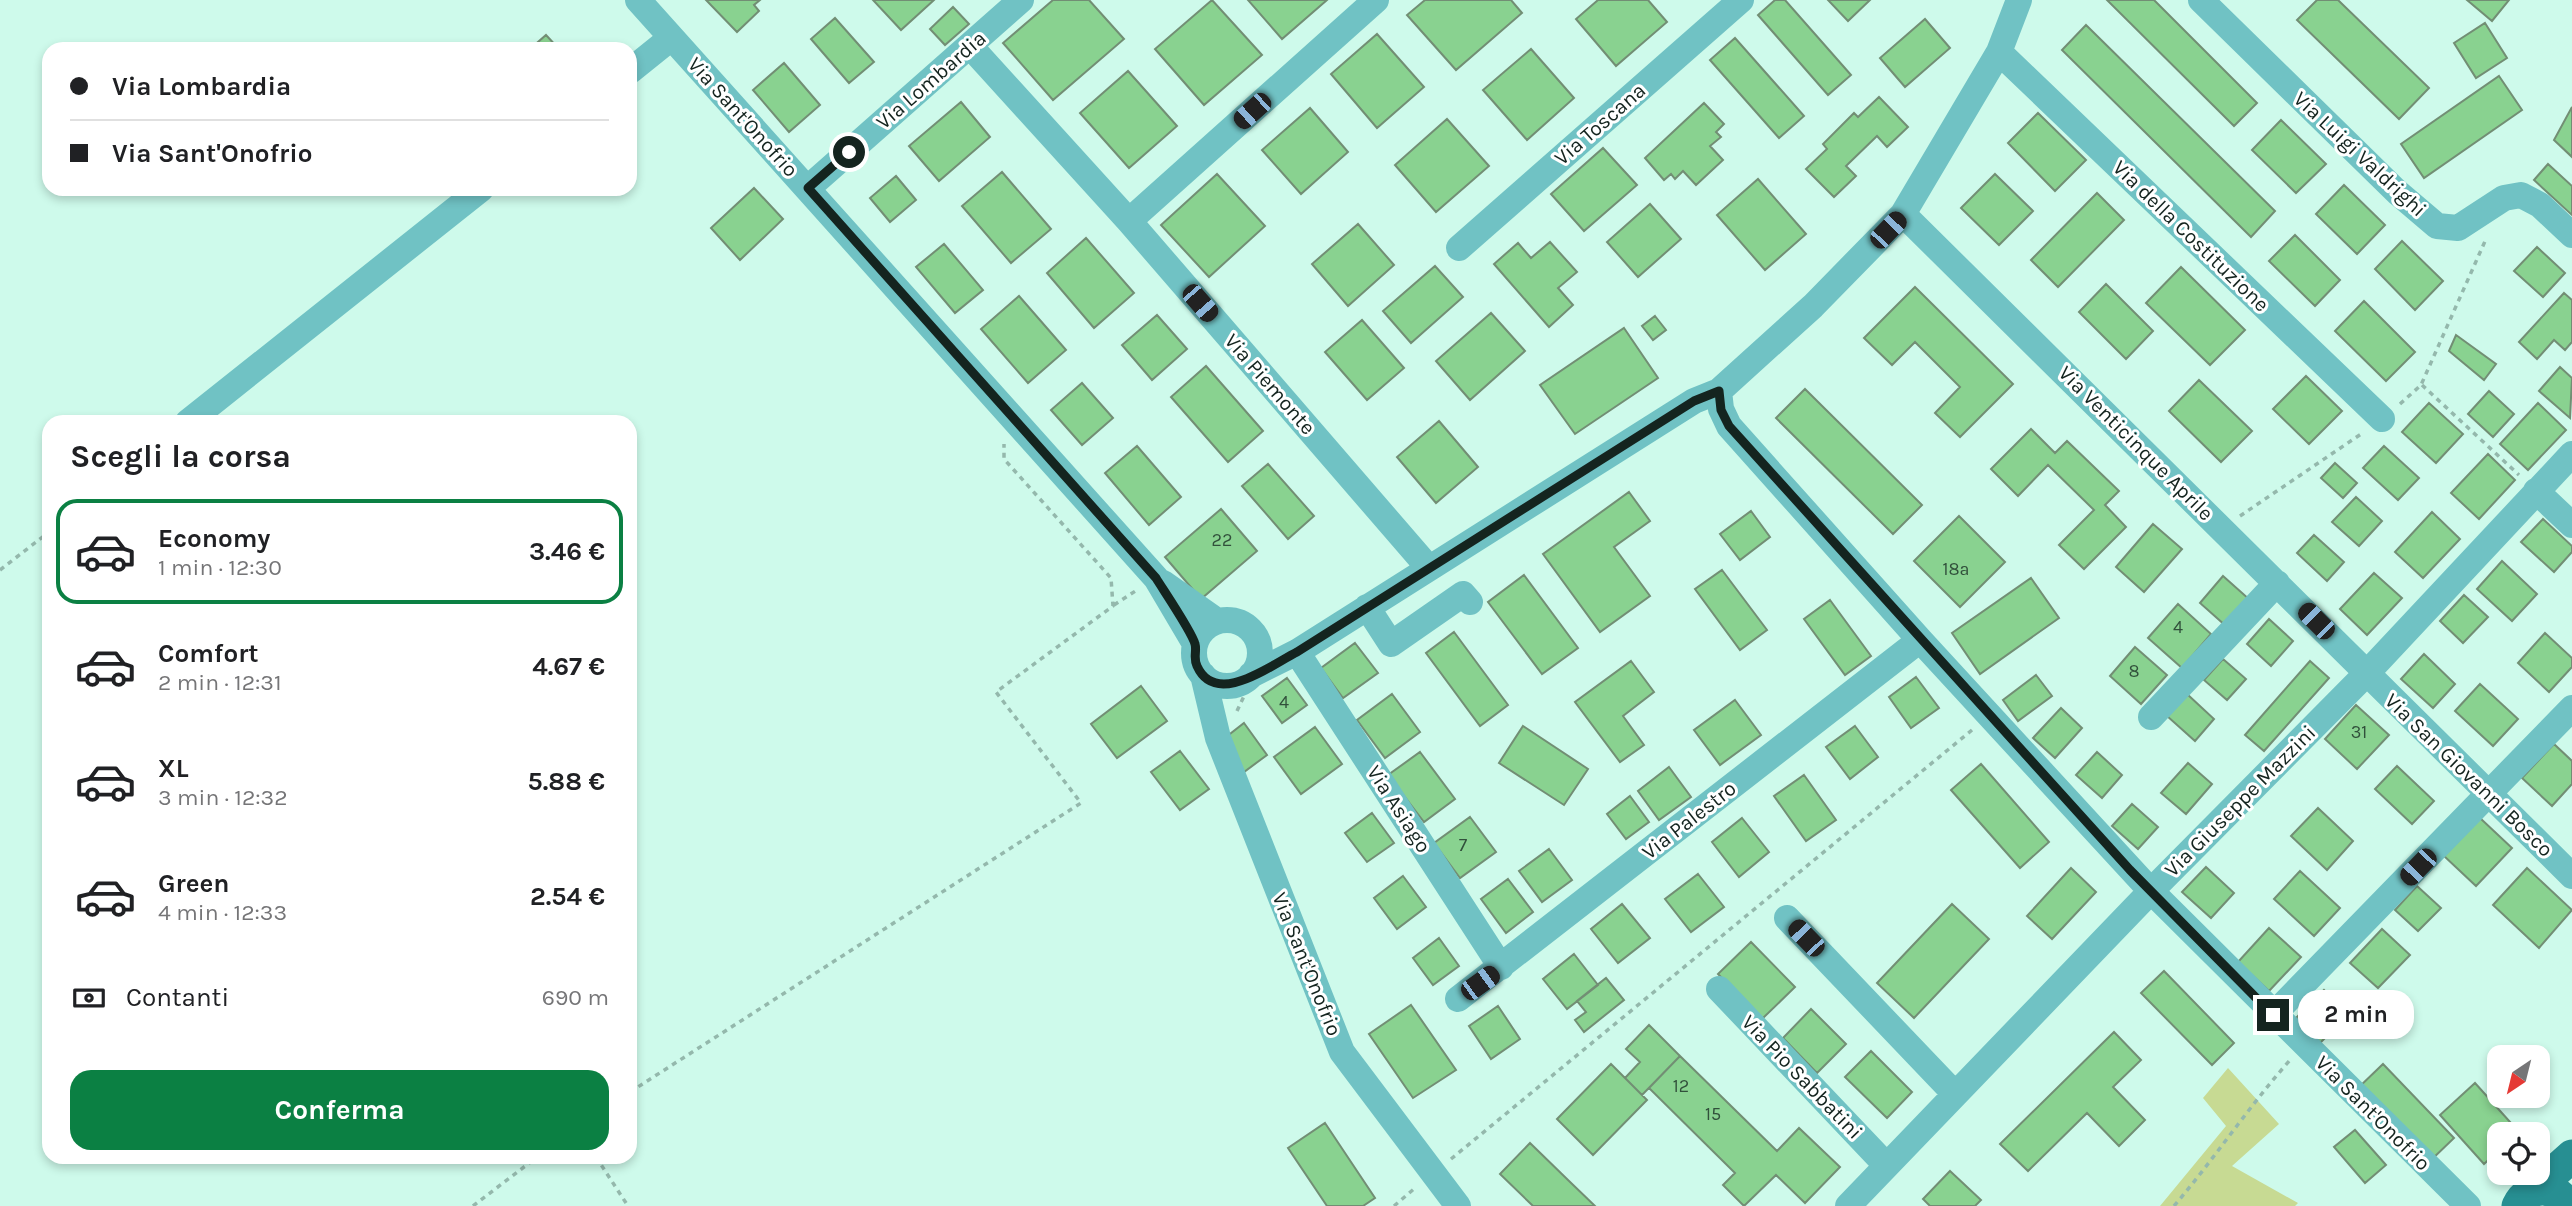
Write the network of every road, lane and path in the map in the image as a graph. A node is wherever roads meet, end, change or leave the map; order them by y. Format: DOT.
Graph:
graph roads {
  1 [pos="638,0"];
  2 [pos="1021,0"];
  3 [pos="1376,0"];
  4 [pos="1741,0"];
  5 [pos="2019,0"];
  6 [pos="2201,0"];
  7 [pos="671,38"];
  8 [pos="970,46"];
  9 [pos="1999,52"];
  10 [pos="637,65"];
  11 [pos="808,188"];
  12 [pos="472,196"];
  13 [pos="2504,198"];
  14 [pos="1903,214"];
  15 [pos="1129,221"];
  16 [pos="2572,235"];
  17 [pos="1459,248"];
  18 [pos="2421,384"];
  19 [pos="1719,391"];
  20 [pos="1003,407"];
  21 [pos="197,415"];
  22 [pos="2382,419"];
  23 [pos="2572,454"];
  24 [pos="2536,491"];
  25 [pos="2238,518"];
  26 [pos="2572,525"];
  27 [pos="42,537"];
  28 [pos="1428,568"];
  29 [pos="0,570"];
  30 [pos="1156,578"];
  31 [pos="2277,583"];
  32 [pos="1134,592"];
  33 [pos="1470,602"];
  34 [pos="1113,606"];
  35 [pos="1367,607"];
  36 [pos="1217,621"];
  37 [pos="1920,640"];
  38 [pos="1195,644"];
  39 [pos="1259,645"];
  40 [pos="1297,652"];
  41 [pos="2367,673"];
  42 [pos="1203,675"];
  43 [pos="1242,680"];
  44 [pos="2572,708"];
  45 [pos="2151,717"];
  46 [pos="1979,724"];
  47 [pos="1218,734"];
  48 [pos="2490,793"];
  49 [pos="2572,876"];
  50 [pos="2151,891"];
  51 [pos="1787,918"];
  52 [pos="1501,967"];
  53 [pos="1718,989"];
  54 [pos="1458,999"];
  55 [pos="2273,1015"];
  56 [pos="2304,1045"];
  57 [pos="637,1087"];
  58 [pos="1954,1093"];
  59 [pos="2572,1157"];
  60 [pos="528,1164"];
  61 [pos="601,1164"];
  62 [pos="1886,1165"];
  63 [pos="1439,1169"];
  64 [pos="2551,1195"];
  65 [pos="1856,1203"];
  66 [pos="473,1206"];
  67 [pos="628,1206"];
  68 [pos="1394,1206"];
  69 [pos="1458,1206"];
  70 [pos="2174,1206"];
  71 [pos="2468,1206"];
  1 -- 7 [label="street, Via Sant'Onofrio"];
  2 -- 8 [label="street, Via Lombardia"];
  3 -- 15 [label="street"];
  4 -- 17 [label="street, Via Toscana"];
  5 -- 9 [label="street"];
  6 -- 13 [label="street, Via Luigi Valdrighi"];
  7 -- 10 [label="street"];
  7 -- 11 [label="street, Via Sant'Onofrio"];
  8 -- 11 [label="street, Via Lombardia"];
  8 -- 15 [label="street, Via Piemonte"];
  9 -- 14 [label="street"];
  9 -- 22 [label="street, Via della Costituzione"];
  11 -- 20 [label="street, Via Sant'Onofrio"];
  12 -- 21 [label="street"];
  13 -- 16 [label="street"];
  13 -- 18 [label="path"];
  14 -- 19 [label="street"];
  14 -- 31 [label="street, Via Venticinque Aprile"];
  15 -- 28 [label="street, Via Piemonte"];
  18 -- 22 [label="path"];
  18 -- 24 [label="path"];
  19 -- 28 [label="street"];
  19 -- 37 [label="street, Via Sant'Onofrio"];
  20 -- 30 [label="street, Via Sant'Onofrio"];
  20 -- 34 [label="path"];
  22 -- 25 [label="path"];
  23 -- 24 [label="street, Via Giuseppe Mazzini"];
  24 -- 26 [label="street"];
  24 -- 41 [label="street, Via Giuseppe Mazzini"];
  27 -- 29 [label="path"];
  28 -- 35 [label="street"];
  30 -- 36 [label="street, Via Sant'Onofrio"];
  30 -- 38 [label="street, Via Sant'Onofrio"];
  31 -- 41 [label="street, Via Venticinque Aprile"];
  31 -- 45 [label="street"];
  32 -- 34 [label="path"];
  33 -- 35 [label="street"];
  34 -- 57 [label="path"];
  35 -- 40 [label="street"];
  36 -- 38 [label="street"];
  36 -- 39 [label="street, Via Sant'Onofrio"];
  37 -- 50 [label="street, Via Sant'Onofrio"];
  37 -- 52 [label="street, Via Palestro"];
  38 -- 42 [label="street, Via Sant'Onofrio"];
  39 -- 40 [label="street"];
  39 -- 43 [label="street"];
  40 -- 43 [label="street"];
  40 -- 52 [label="street, Via Asiago"];
  41 -- 48 [label="street, Via San Giovanni Bosco"];
  41 -- 50 [label="street, Via Giuseppe Mazzini"];
  42 -- 43 [label="street"];
  42 -- 47 [label="street, Via Sant'Onofrio"];
  43 -- 47 [label="street"];
  44 -- 48 [label="street"];
  46 -- 63 [label="path"];
  47 -- 63 [label="street, Via Sant'Onofrio"];
  48 -- 49 [label="street, Via San Giovanni Bosco"];
  48 -- 55 [label="street"];
  50 -- 55 [label="street, Via Sant'Onofrio"];
  50 -- 58 [label="street, Via Giuseppe Mazzini"];
  51 -- 58 [label="street"];
  52 -- 54 [label="street, Via Palestro"];
  53 -- 62 [label="street, Via Pio Sabbatini"];
  55 -- 56 [label="street, Via Sant'Onofrio"];
  56 -- 70 [label="path"];
  56 -- 71 [label="street, Via Sant'Onofrio"];
  58 -- 62 [label="street, Via Giuseppe Mazzini"];
  59 -- 64 [label="main road"];
  60 -- 66 [label="path"];
  61 -- 67 [label="path"];
  62 -- 65 [label="street, Via Giuseppe Mazzini"];
  63 -- 68 [label="path"];
  63 -- 69 [label="street, Via Sant'Onofrio"];
}
